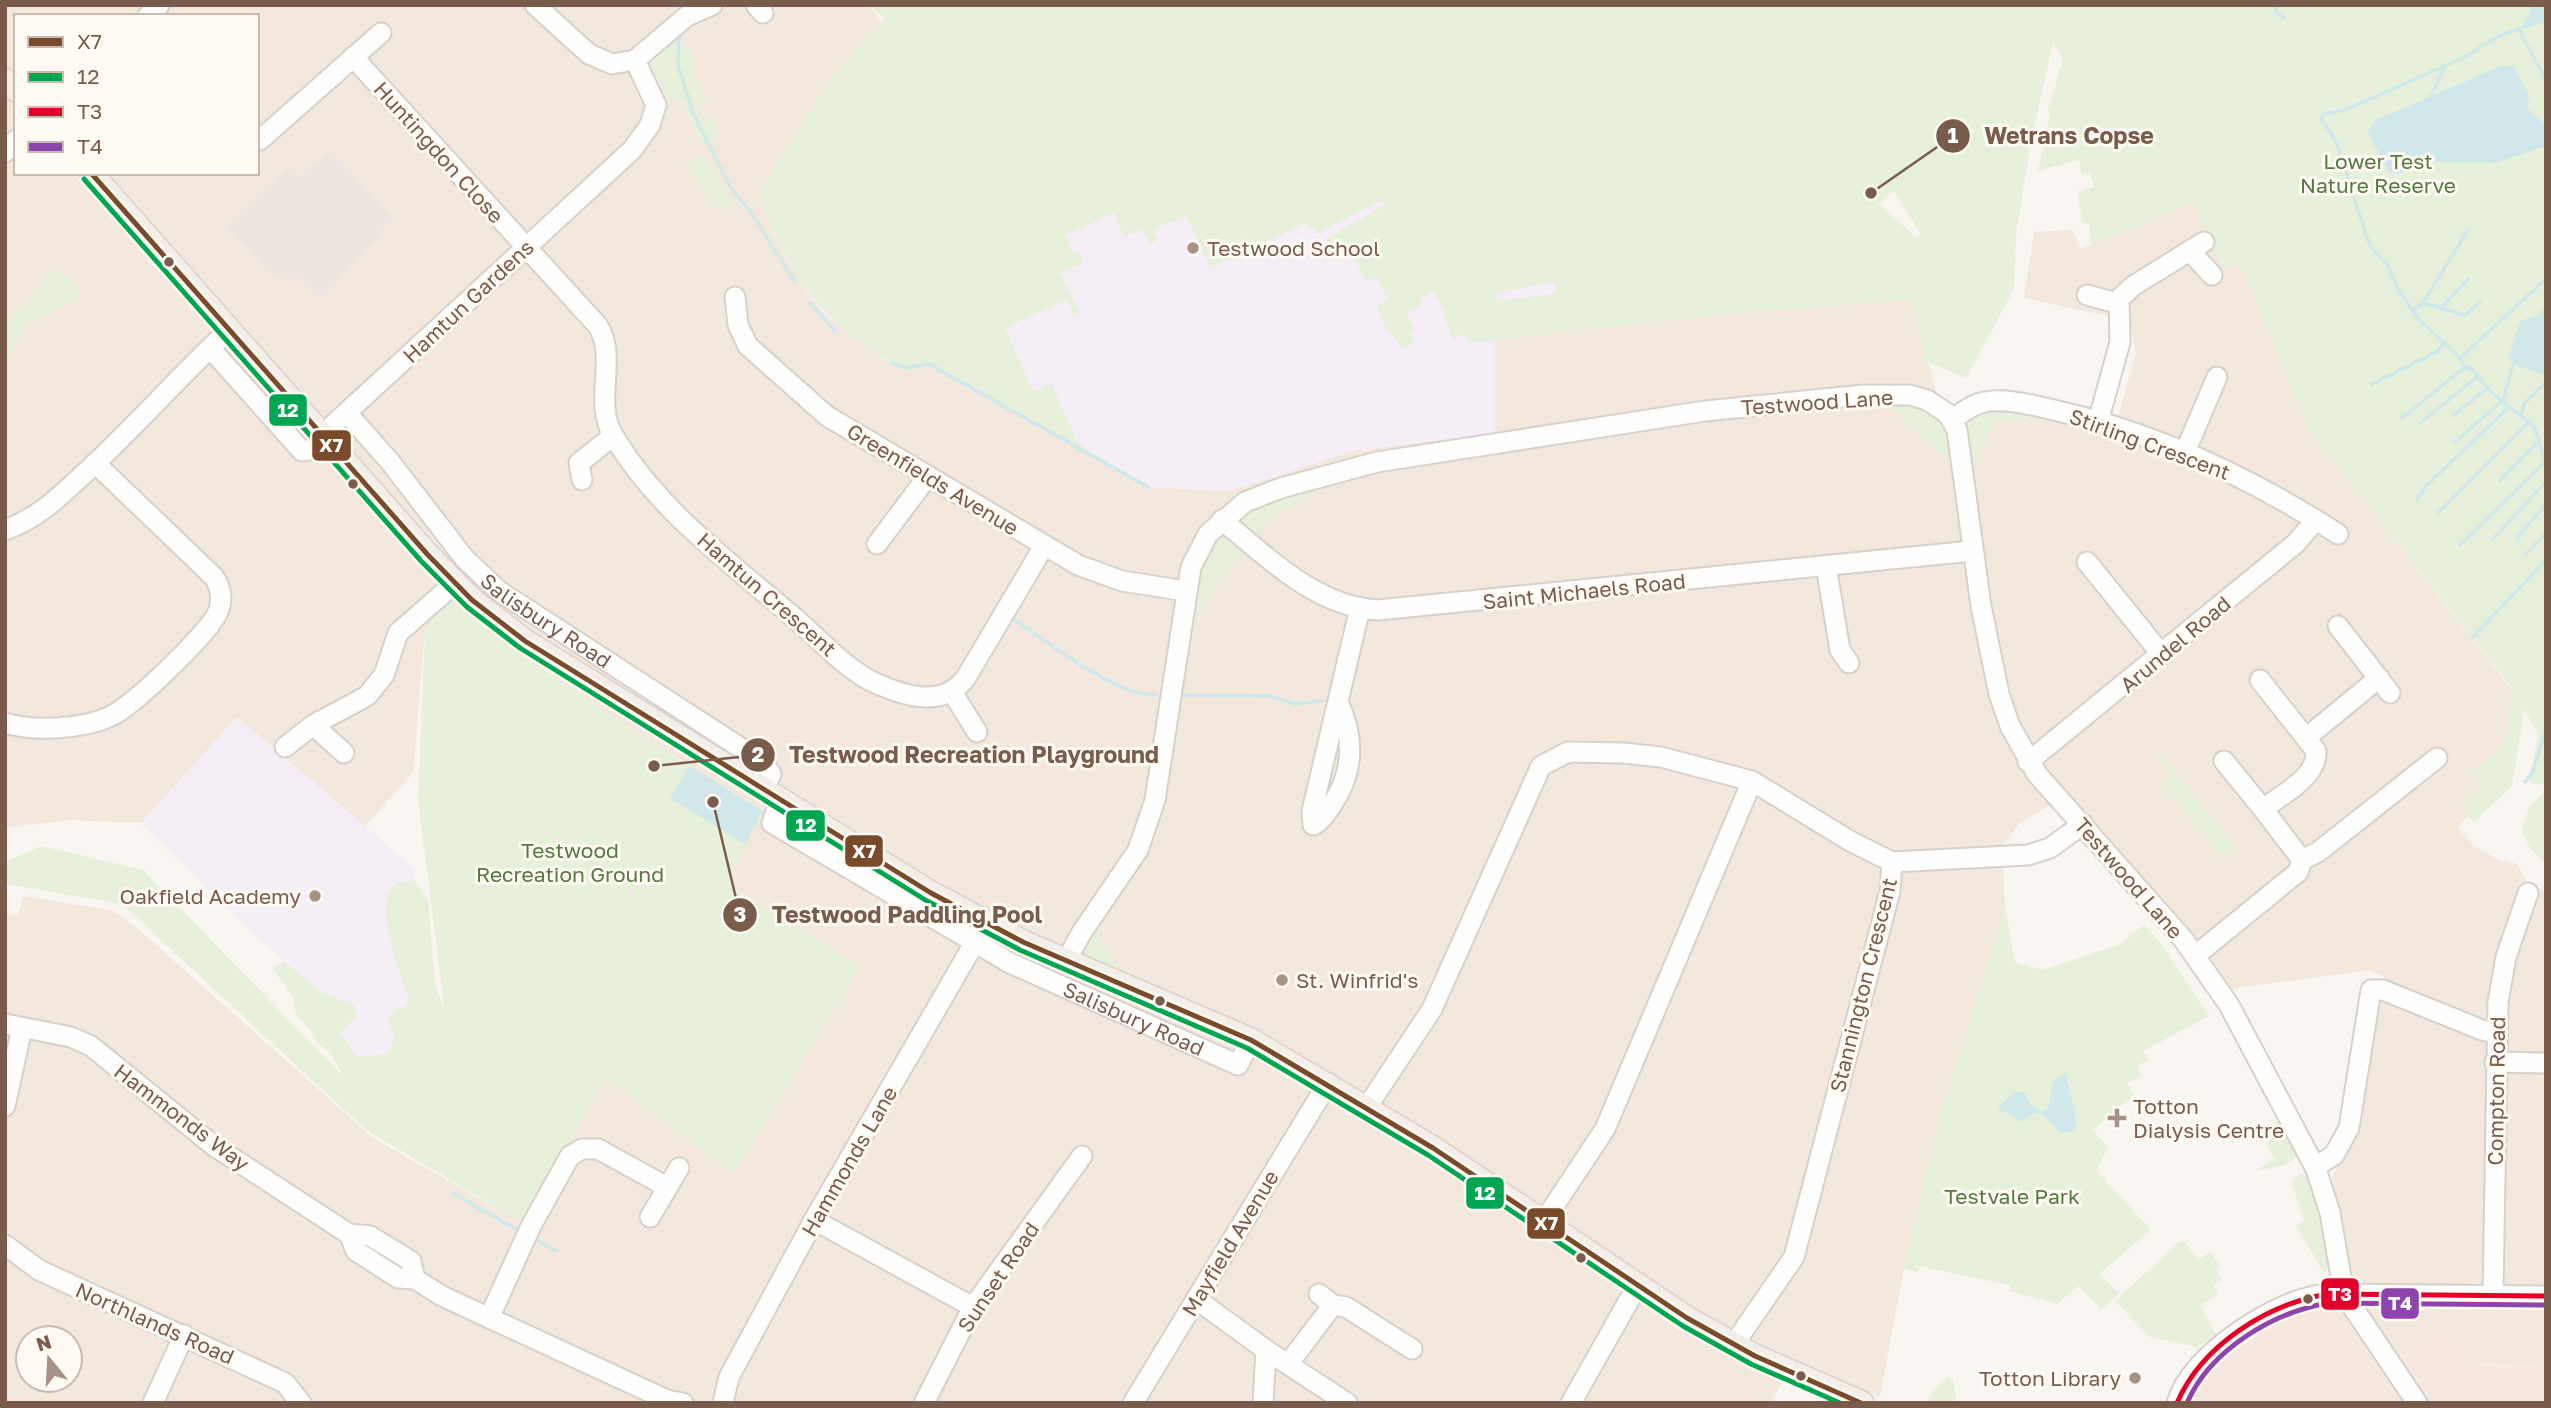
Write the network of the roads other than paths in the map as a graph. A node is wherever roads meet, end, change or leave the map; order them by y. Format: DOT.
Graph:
graph roads {
  1 [pos="535,5"];
  2 [pos="712,5"];
  3 [pos="381,33"];
  4 [pos="353,57"];
  5 [pos="635,60"];
  6 [pos="260,139"];
  7 [pos="93,175"];
  8 [pos="525,247"];
  9 [pos="2212,275"];
  10 [pos="2087,295"];
  11 [pos="735,297"];
  12 [pos="2117,303"];
  13 [pos="229,330"];
  14 [pos="209,348"];
  15 [pos="2217,377"];
  16 [pos="347,414"];
  17 [pos="1952,420"];
  18 [pos="2098,422"];
  19 [pos="613,436"];
  20 [pos="324,437"];
  21 [pos="2185,452"];
  22 [pos="96,463"];
  23 [pos="575,467"];
  24 [pos="928,476"];
  25 [pos="1222,520"];
  26 [pos="2316,520"];
  27 [pos="5,530"];
  28 [pos="2337,534"];
  29 [pos="877,544"];
  30 [pos="1044,545"];
  31 [pos="1972,551"];
  32 [pos="2087,562"];
  33 [pos="1826,566"];
  34 [pos="455,583"];
  35 [pos="1186,591"];
  36 [pos="1360,608"];
  37 [pos="2338,626"];
  38 [pos="2162,654"];
  39 [pos="1849,663"];
  40 [pos="2260,680"];
  41 [pos="953,692"];
  42 [pos="1338,702"];
  43 [pos="5,723"];
  44 [pos="313,725"];
  45 [pos="977,732"];
  46 [pos="2306,737"];
  47 [pos="285,747"];
  48 [pos="344,753"];
  49 [pos="2437,758"];
  50 [pos="2224,761"];
  51 [pos="2028,762"];
  52 [pos="1752,781"];
  53 [pos="772,795"];
  54 [pos="2263,809"];
  55 [pos="2083,824"];
  56 [pos="2302,860"];
  57 [pos="1892,862"];
  58 [pos="2528,893"];
  59 [pos="980,934"];
  60 [pos="2196,955"];
  61 [pos="1066,961"];
  62 [pos="13,1026"];
  63 [pos="2496,1033"];
  64 [pos="1251,1040"];
  65 [pos="2495,1062"];
  66 [pos="2546,1063"];
  67 [pos="1328,1083"];
  68 [pos="5,1106"];
  69 [pos="1367,1107"];
  70 [pos="1082,1156"];
  71 [pos="2315,1167"];
  72 [pos="679,1168"];
  73 [pos="667,1187"];
  74 [pos="650,1217"];
  75 [pos="814,1220"];
  76 [pos="1544,1221"];
  77 [pos="5,1245"];
  78 [pos="1637,1286"];
  79 [pos="2344,1294"];
  80 [pos="2493,1295"];
  81 [pos="2546,1296"];
  82 [pos="1196,1299"];
  83 [pos="974,1307"];
  84 [pos="489,1318"];
  85 [pos="184,1335"];
  86 [pos="1734,1343"];
  87 [pos="1412,1349"];
  88 [pos="1266,1350"];
  89 [pos="1287,1364"];
  90 [pos="717,1402"];
  91 [pos="153,1403"];
  92 [pos="301,1403"];
  93 [pos="683,1403"];
  94 [pos="924,1403"];
  95 [pos="1133,1403"];
  96 [pos="1263,1403"];
  97 [pos="1346,1403"];
  98 [pos="1570,1403"];
  99 [pos="1861,1403"];
  100 [pos="2177,1403"];
  101 [pos="2417,1403"];
  1 -- 5 [label="street"];
  2 -- 5 [label="street"];
  3 -- 4 [label="street"];
  4 -- 6 [label="street"];
  4 -- 8 [label="street, Huntingdon Close"];
  5 -- 8 [label="street, Hamtun Gardens"];
  7 -- 13 [label="main road, Salisbury Road"];
  8 -- 16 [label="street, Hamtun Gardens"];
  8 -- 19 [label="street, Hamtun Crescent"];
  9 -- 12 [label="street"];
  10 -- 12 [label="street"];
  11 -- 24 [label="street, Greenfields Avenue"];
  12 -- 18 [label="street"];
  13 -- 14 [label="street"];
  13 -- 20 [label="main road, Salisbury Road"];
  14 -- 20 [label="street"];
  14 -- 22 [label="street"];
  15 -- 21 [label="street"];
  16 -- 20 [label="street, Hamtun Gardens"];
  16 -- 53 [label="street, Salisbury Road"];
  17 -- 18 [label="street, Stirling Crescent"];
  17 -- 25 [label="street, Testwood Lane"];
  17 -- 31 [label="street, Testwood Lane"];
  18 -- 21 [label="street, Stirling Crescent"];
  19 -- 23 [label="street"];
  19 -- 41 [label="street, Hamtun Crescent"];
  20 -- 34 [label="main road, Salisbury Road"];
  21 -- 26 [label="street, Stirling Crescent"];
  22 -- 27 [label="street"];
  22 -- 43 [label="street"];
  24 -- 29 [label="street"];
  24 -- 30 [label="street, Greenfields Avenue"];
  25 -- 35 [label="street, Testwood Lane"];
  25 -- 36 [label="street, Saint Michaels Road"];
  26 -- 28 [label="street, Stirling Crescent"];
  26 -- 38 [label="street, Arundel Road"];
  30 -- 35 [label="street, Greenfields Avenue"];
  30 -- 41 [label="street"];
  31 -- 33 [label="street, Saint Michaels Road"];
  31 -- 51 [label="street, Testwood Lane"];
  32 -- 38 [label="street"];
  33 -- 36 [label="street, Saint Michaels Road"];
  33 -- 39 [label="street"];
  34 -- 44 [label="street"];
  34 -- 53 [label="main road, Salisbury Road"];
  35 -- 61 [label="street, Testwood Lane"];
  36 -- 42 [label="street"];
  37 -- 46 [label="street"];
  38 -- 51 [label="street, Arundel Road"];
  40 -- 46 [label="street"];
  41 -- 45 [label="street"];
  42 -- 42 [label="street"];
  44 -- 47 [label="street"];
  44 -- 48 [label="street"];
  46 -- 54 [label="street"];
  49 -- 56 [label="street"];
  50 -- 54 [label="street"];
  51 -- 55 [label="street, Testwood Lane"];
  52 -- 57 [label="street, Stannington Crescent"];
  52 -- 69 [label="street, Stannington Crescent"];
  52 -- 76 [label="street"];
  53 -- 59 [label="main road, Salisbury Road"];
  54 -- 56 [label="street"];
  55 -- 57 [label="street"];
  55 -- 60 [label="street, Testwood Lane"];
  56 -- 60 [label="street"];
  57 -- 86 [label="street, Stannington Crescent"];
  58 -- 63 [label="street, Compton Road"];
  59 -- 61 [label="main road, Salisbury Road"];
  59 -- 64 [label="street, Salisbury Road"];
  59 -- 75 [label="street, Hammonds Lane"];
  60 -- 71 [label="street, Testwood Lane"];
  61 -- 64 [label="main road, Salisbury Road"];
  62 -- 68 [label="street"];
  62 -- 84 [label="street, Hammonds Way"];
  63 -- 65 [label="street, Compton Road"];
  63 -- 71 [label="street"];
  64 -- 67 [label="main road, Salisbury Road"];
  65 -- 66 [label="street"];
  65 -- 80 [label="street, Compton Road"];
  67 -- 69 [label="main road, Salisbury Road"];
  67 -- 82 [label="street, Mayfield Avenue"];
  69 -- 76 [label="main road, Salisbury Road"];
  70 -- 83 [label="street, Sunset Road"];
  71 -- 79 [label="street, Testwood Lane"];
  72 -- 73 [label="street"];
  73 -- 74 [label="street"];
  73 -- 84 [label="street"];
  75 -- 83 [label="street"];
  75 -- 90 [label="street, Hammonds Lane"];
  76 -- 78 [label="main road, Salisbury Road"];
  77 -- 85 [label="street, Northlands Road"];
  78 -- 86 [label="main road, Salisbury Road"];
  78 -- 98 [label="street"];
  79 -- 80 [label="street"];
  79 -- 100 [label="street"];
  79 -- 101 [label="street, Testwood Lane"];
  80 -- 81 [label="street"];
  82 -- 88 [label="street"];
  82 -- 95 [label="street, Mayfield Avenue"];
  83 -- 94 [label="street, Sunset Road"];
  84 -- 93 [label="street, Hammonds Way"];
  85 -- 91 [label="street"];
  85 -- 92 [label="street, Northlands Road"];
  86 -- 99 [label="main road, Salisbury Road"];
  87 -- 89 [label="street"];
  88 -- 89 [label="street"];
  88 -- 96 [label="street"];
  89 -- 97 [label="street"];
}
